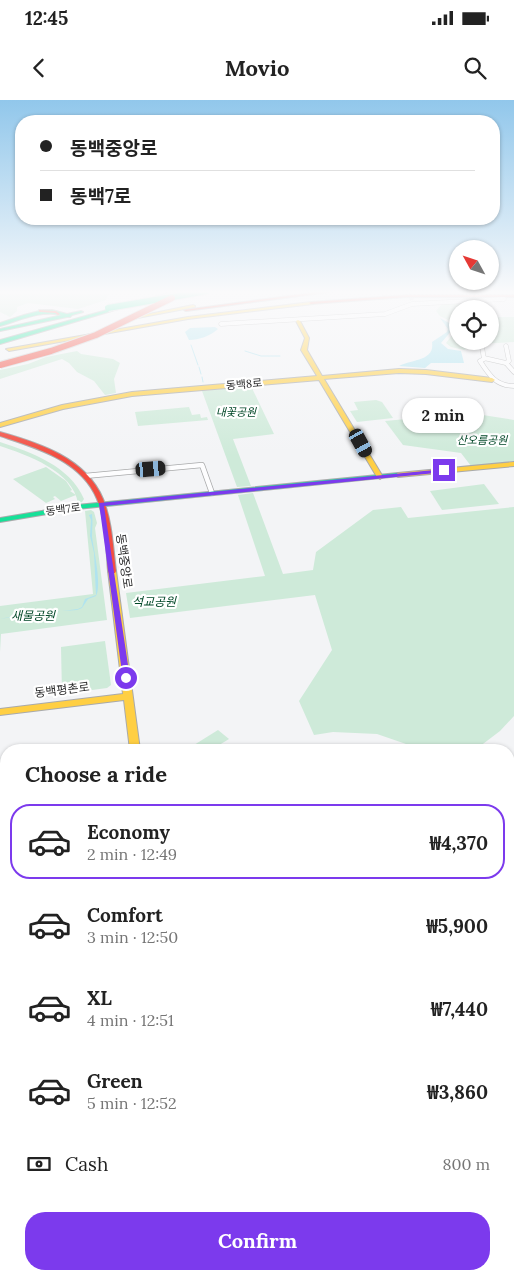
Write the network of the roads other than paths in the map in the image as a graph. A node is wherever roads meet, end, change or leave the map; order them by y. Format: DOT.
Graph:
graph roads {
  1 [pos="65,346"];
  2 [pos="305,346"];
  3 [pos="506,346"];
  4 [pos="483,350"];
  5 [pos="484,358"];
  6 [pos="506,363"];
  7 [pos="0,365"];
  8 [pos="514,372"];
  9 [pos="321,378"];
  10 [pos="496,383"];
  11 [pos="514,388"];
  12 [pos="0,424"];
  13 [pos="0,434"];
  14 [pos="514,464"];
  15 [pos="85,476"];
  16 [pos="380,477"];
  17 [pos="212,493"];
  18 [pos="101,505"];
  19 [pos="0,520"];
  20 [pos="128,696"];
  21 [pos="0,712"];
  22 [pos="133,744"];
  1 -- 7 [label="main road, bridge"];
  2 -- 9 [label="main road"];
  3 -- 6 [label="street"];
  4 -- 5 [label="street"];
  5 -- 6 [label="street"];
  5 -- 10 [label="street"];
  6 -- 8 [label="street"];
  9 -- 10 [label="main road, 동백8로"];
  9 -- 12 [label="main road, 동백8로"];
  9 -- 16 [label="main road"];
  10 -- 11 [label="street, 동백8로"];
  13 -- 15 [label="main road, 동백중앙로"];
  14 -- 16 [label="main road, 동백7로"];
  15 -- 17 [label="street"];
  15 -- 18 [label="main road, 동백중앙로"];
  16 -- 17 [label="main road, 동백7로"];
  17 -- 18 [label="main road, 동백7로"];
  18 -- 19 [label="main road, 동백7로"];
  18 -- 20 [label="main road, 동백중앙로"];
  20 -- 21 [label="main road, 동백평촌로"];
  20 -- 22 [label="main road, 동백중앙로"];
}
